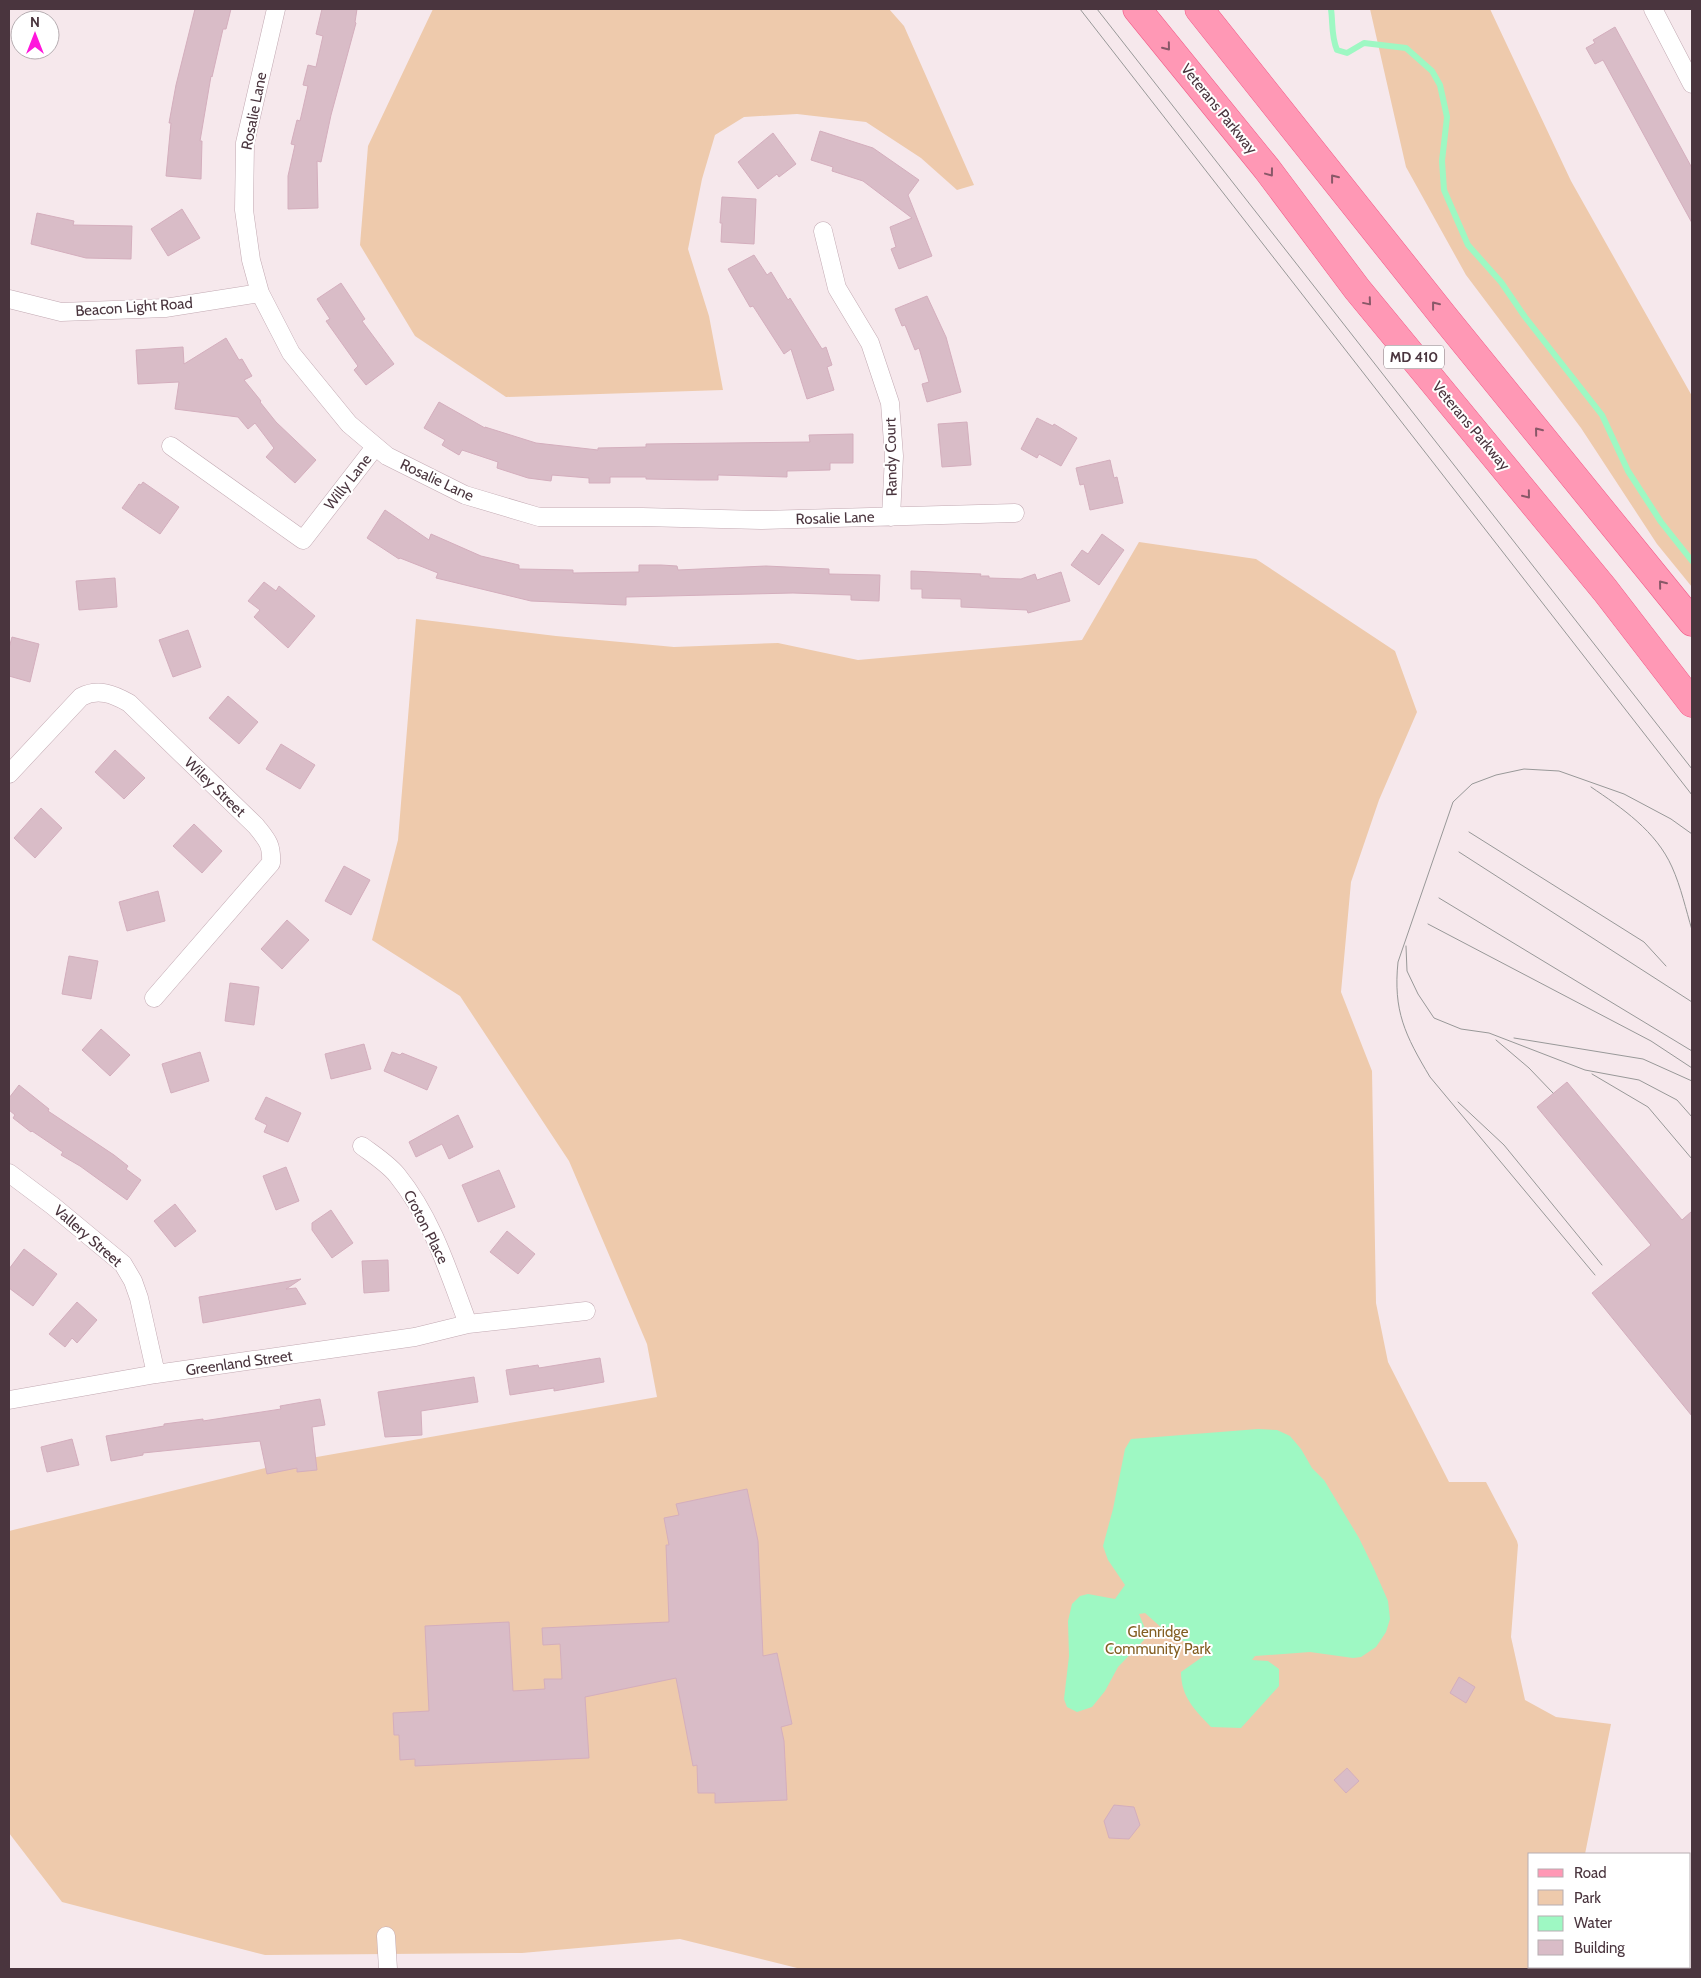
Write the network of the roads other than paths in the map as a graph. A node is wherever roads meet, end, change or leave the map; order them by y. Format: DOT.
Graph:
graph roads {
  1 [pos="276,9"];
  2 [pos="1137,9"];
  3 [pos="1199,9"];
  4 [pos="1653,9"];
  5 [pos="1692,84"];
  6 [pos="822,231"];
  7 [pos="260,293"];
  8 [pos="9,300"];
  9 [pos="171,446"];
  10 [pos="375,447"];
  11 [pos="1015,513"];
  12 [pos="891,516"];
  13 [pos="1692,622"];
  14 [pos="1692,703"];
  15 [pos="9,774"];
  16 [pos="154,998"];
  17 [pos="362,1146"];
  18 [pos="9,1173"];
  19 [pos="586,1311"];
  20 [pos="468,1324"];
  21 [pos="156,1374"];
  22 [pos="9,1400"];
  23 [pos="386,1936"];
  24 [pos="388,1969"];
  1 -- 7 [label="street, Rosalie Lane"];
  2 -- 14 [label="main road, Veterans Parkway / MD 410, one-way"];
  13 -- 3 [label="main road, MD 410, one-way"];
  4 -- 5 [label="street"];
  6 -- 12 [label="street, Randy Court"];
  7 -- 8 [label="street, Beacon Light Road"];
  7 -- 10 [label="street, Rosalie Lane"];
  9 -- 10 [label="street, Willy Lane"];
  10 -- 12 [label="street, Rosalie Lane"];
  11 -- 12 [label="street, Rosalie Lane"];
  15 -- 16 [label="street, Wiley Street"];
  17 -- 20 [label="street, Croton Place"];
  18 -- 21 [label="street, Vallery Street"];
  19 -- 20 [label="street, Greenland Street"];
  20 -- 21 [label="street, Greenland Street"];
  21 -- 22 [label="street, Greenland Street"];
  23 -- 24 [label="street"];
}
